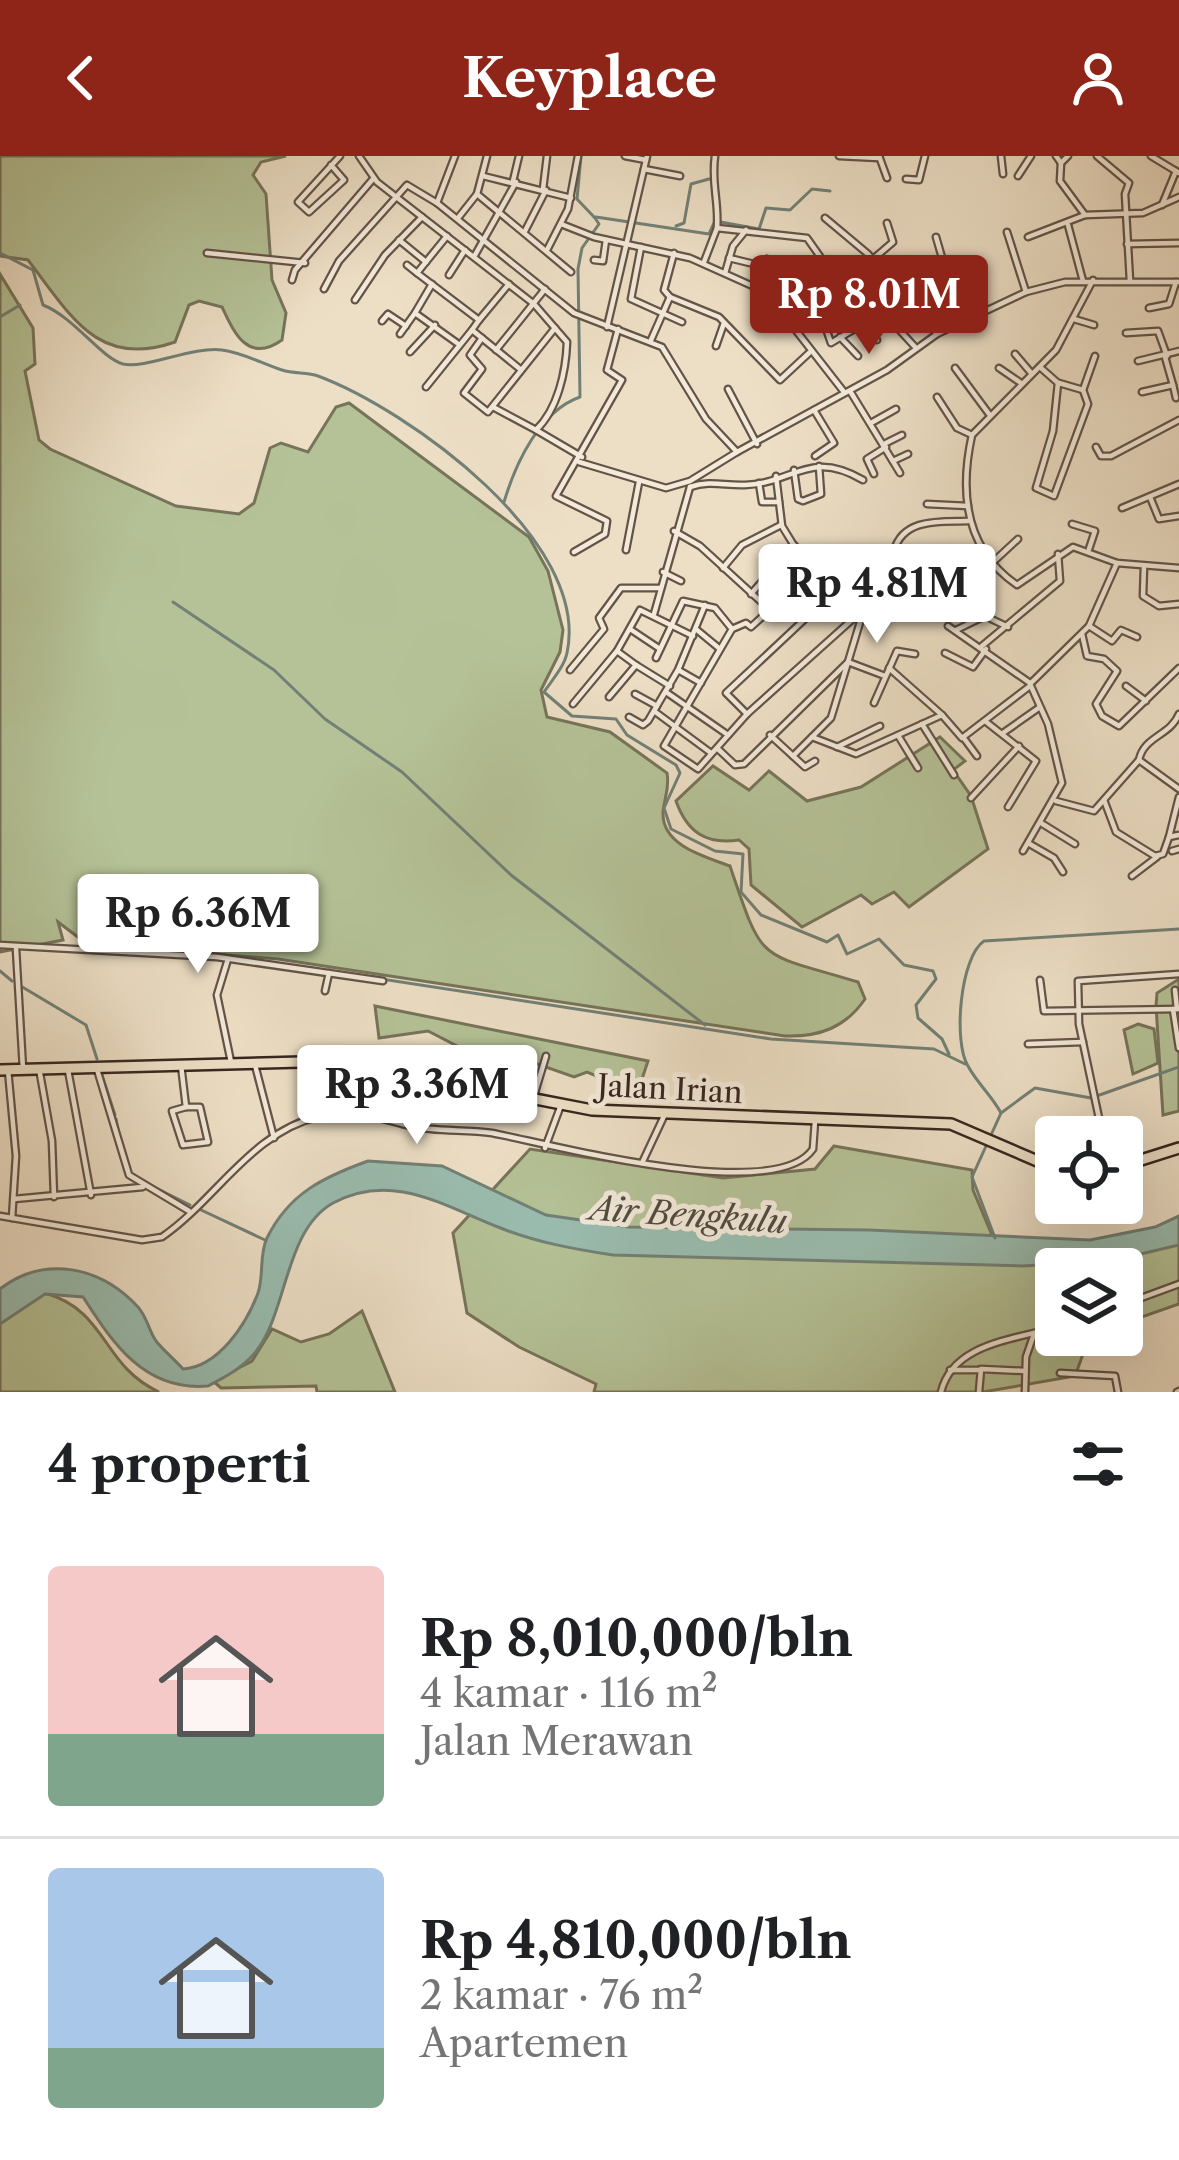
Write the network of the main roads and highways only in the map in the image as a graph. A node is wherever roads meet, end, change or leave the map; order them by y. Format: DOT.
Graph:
graph roads {
  1 [pos="4,1070"];
  2 [pos="1179,1148"];
  3 [pos="1035,1159"];
  4 [pos="1143,1159"];
  1 -- 3 [label="main road, Jalan Irian"];
  2 -- 4 [label="main road"];
}
